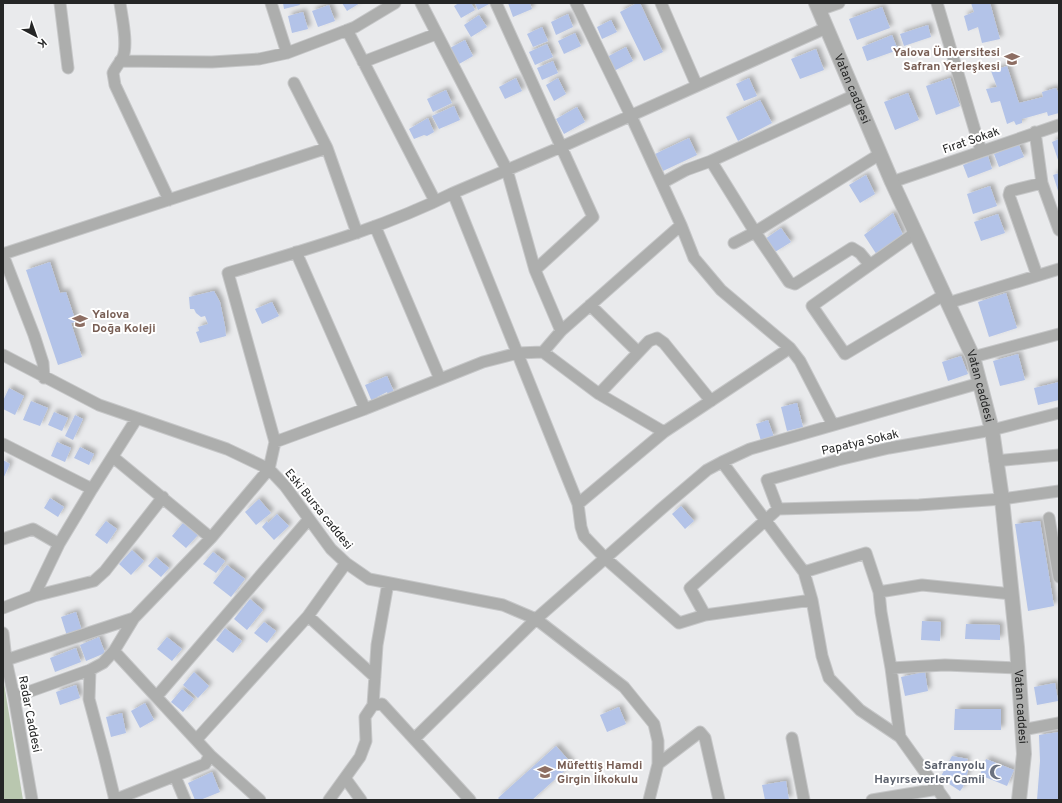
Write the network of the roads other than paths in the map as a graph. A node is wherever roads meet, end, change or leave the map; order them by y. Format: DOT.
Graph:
graph roads {
  1 [pos="60,3"];
  2 [pos="120,3"];
  3 [pos="271,3"];
  4 [pos="395,3"];
  5 [pos="421,3"];
  6 [pos="496,3"];
  7 [pos="576,3"];
  8 [pos="661,3"];
  9 [pos="839,3"];
  10 [pos="937,3"];
  11 [pos="817,6"];
  12 [pos="379,7"];
  13 [pos="826,28"];
  14 [pos="347,30"];
  15 [pos="436,34"];
  16 [pos="287,53"];
  17 [pos="120,61"];
  18 [pos="363,62"];
  19 [pos="68,68"];
  20 [pos="294,83"];
  21 [pos="697,86"];
  22 [pos="855,95"];
  23 [pos="631,116"];
  24 [pos="1059,125"];
  25 [pos="1035,132"];
  26 [pos="561,147"];
  27 [pos="327,148"];
  28 [pos="982,150"];
  29 [pos="880,154"];
  30 [pos="710,161"];
  31 [pos="507,170"];
  32 [pos="892,182"];
  33 [pos="662,183"];
  34 [pos="1042,183"];
  35 [pos="453,193"];
  36 [pos="169,200"];
  37 [pos="435,202"];
  38 [pos="681,225"];
  39 [pos="375,226"];
  40 [pos="1059,230"];
  41 [pos="755,232"];
  42 [pos="358,233"];
  43 [pos="916,233"];
  44 [pos="734,243"];
  45 [pos="296,252"];
  46 [pos="3,255"];
  47 [pos="870,265"];
  48 [pos="1059,269"];
  49 [pos="535,270"];
  50 [pos="1037,276"];
  51 [pos="946,299"];
  52 [pos="590,306"];
  53 [pos="561,331"];
  54 [pos="1059,334"];
  55 [pos="790,348"];
  56 [pos="543,352"];
  57 [pos="638,352"];
  58 [pos="518,353"];
  59 [pos="3,356"];
  60 [pos="973,357"];
  61 [pos="44,378"];
  62 [pos="440,379"];
  63 [pos="980,382"];
  64 [pos="599,394"];
  65 [pos="712,401"];
  66 [pos="365,409"];
  67 [pos="1059,413"];
  68 [pos="137,418"];
  69 [pos="833,425"];
  70 [pos="992,430"];
  71 [pos="664,432"];
  72 [pos="275,442"];
  73 [pos="3,444"];
  74 [pos="1059,455"];
  75 [pos="113,457"];
  76 [pos="995,460"];
  77 [pos="722,462"];
  78 [pos="269,469"];
  79 [pos="92,489"];
  80 [pos="1059,491"];
  81 [pos="163,497"];
  82 [pos="1002,499"];
  83 [pos="578,504"];
  84 [pos="778,509"];
  85 [pos="1050,518"];
  86 [pos="309,519"];
  87 [pos="765,520"];
  88 [pos="211,538"];
  89 [pos="3,539"];
  90 [pos="59,544"];
  91 [pos="606,558"];
  92 [pos="346,563"];
  93 [pos="804,572"];
  94 [pos="1059,577"];
  95 [pos="388,583"];
  96 [pos="879,592"];
  97 [pos="1012,594"];
  98 [pos="34,596"];
  99 [pos="812,600"];
  100 [pos="3,608"];
  101 [pos="705,615"];
  102 [pos="308,616"];
  103 [pos="134,618"];
  104 [pos="536,619"];
  105 [pos="3,633"];
  106 [pos="114,651"];
  107 [pos="6,660"];
  108 [pos="891,668"];
  109 [pos="1019,668"];
  110 [pos="90,670"];
  111 [pos="375,677"];
  112 [pos="157,696"];
  113 [pos="14,697"];
  114 [pos="373,705"];
  115 [pos="1059,723"];
  116 [pos="1022,730"];
  117 [pos="900,737"];
  118 [pos="792,738"];
  119 [pos="414,739"];
  120 [pos="196,740"];
  121 [pos="210,755"];
  122 [pos="658,764"];
  123 [pos="175,776"];
  124 [pos="345,778"];
  125 [pos="938,789"];
  126 [pos="32,800"];
  127 [pos="114,800"];
  128 [pos="185,800"];
  129 [pos="260,800"];
  130 [pos="329,800"];
  131 [pos="361,800"];
  132 [pos="470,800"];
  133 [pos="649,800"];
  134 [pos="719,800"];
  135 [pos="804,800"];
  136 [pos="872,800"];
  137 [pos="944,800"];
  138 [pos="1020,800"];
  1 -- 19 [label="street"];
  2 -- 17 [label="street"];
  3 -- 16 [label="street"];
  4 -- 12 [label="street"];
  5 -- 15 [label="street"];
  6 -- 26 [label="street"];
  7 -- 23 [label="street"];
  8 -- 21 [label="street"];
  9 -- 11 [label="street"];
  10 -- 28 [label="street"];
  11 -- 13 [label="street, Vatan caddesi"];
  12 -- 14 [label="street"];
  13 -- 21 [label="street"];
  13 -- 22 [label="street, Vatan caddesi"];
  14 -- 16 [label="street"];
  14 -- 18 [label="street"];
  15 -- 18 [label="street"];
  15 -- 31 [label="street"];
  16 -- 17 [label="street"];
  17 -- 36 [label="street"];
  18 -- 37 [label="street"];
  20 -- 27 [label="street"];
  21 -- 23 [label="street"];
  22 -- 29 [label="street, Vatan caddesi"];
  22 -- 30 [label="street"];
  23 -- 26 [label="street"];
  23 -- 33 [label="street"];
  24 -- 25 [label="street, Fırat Sokak"];
  25 -- 28 [label="street, Fırat Sokak"];
  25 -- 34 [label="street"];
  26 -- 31 [label="street"];
  26 -- 49 [label="street"];
  27 -- 36 [label="street"];
  27 -- 42 [label="street"];
  28 -- 32 [label="street, Fırat Sokak"];
  29 -- 32 [label="street, Vatan caddesi"];
  29 -- 41 [label="street"];
  30 -- 33 [label="street"];
  30 -- 41 [label="street"];
  31 -- 35 [label="street"];
  31 -- 49 [label="street"];
  32 -- 43 [label="street, Vatan caddesi"];
  33 -- 38 [label="street"];
  34 -- 40 [label="street"];
  34 -- 50 [label="street"];
  35 -- 37 [label="street"];
  35 -- 58 [label="street"];
  36 -- 46 [label="street"];
  37 -- 39 [label="street"];
  38 -- 52 [label="street"];
  38 -- 55 [label="street"];
  39 -- 42 [label="street"];
  39 -- 62 [label="street"];
  41 -- 44 [label="street"];
  41 -- 47 [label="street"];
  42 -- 45 [label="street"];
  43 -- 47 [label="street"];
  43 -- 51 [label="street, Vatan caddesi"];
  45 -- 66 [label="street"];
  45 -- 72 [label="street"];
  46 -- 61 [label="street"];
  47 -- 51 [label="street"];
  48 -- 50 [label="street"];
  49 -- 53 [label="street"];
  50 -- 51 [label="street"];
  51 -- 60 [label="street, Vatan caddesi"];
  52 -- 53 [label="street"];
  52 -- 57 [label="street"];
  53 -- 56 [label="street"];
  54 -- 60 [label="street"];
  55 -- 65 [label="street"];
  55 -- 69 [label="street"];
  56 -- 58 [label="street"];
  56 -- 64 [label="street"];
  57 -- 64 [label="street"];
  57 -- 65 [label="street"];
  58 -- 62 [label="street"];
  58 -- 83 [label="street"];
  59 -- 61 [label="street, Eski Bursa caddesi"];
  60 -- 63 [label="street, Vatan caddesi"];
  61 -- 68 [label="street, Eski Bursa caddesi"];
  62 -- 66 [label="street"];
  63 -- 69 [label="street"];
  63 -- 70 [label="street, Vatan caddesi"];
  64 -- 71 [label="street"];
  65 -- 71 [label="street"];
  66 -- 72 [label="street"];
  67 -- 70 [label="street"];
  68 -- 75 [label="street"];
  68 -- 78 [label="street, Eski Bursa caddesi"];
  69 -- 77 [label="street"];
  70 -- 76 [label="street, Vatan caddesi"];
  70 -- 84 [label="street, Papatya Sokak"];
  71 -- 83 [label="street"];
  72 -- 78 [label="street"];
  73 -- 79 [label="street"];
  74 -- 76 [label="street"];
  75 -- 79 [label="street"];
  75 -- 81 [label="street"];
  76 -- 82 [label="street, Vatan caddesi"];
  77 -- 87 [label="street"];
  77 -- 91 [label="street"];
  78 -- 86 [label="street, Eski Bursa caddesi"];
  78 -- 88 [label="street"];
  79 -- 90 [label="street"];
  80 -- 82 [label="street"];
  81 -- 88 [label="street"];
  81 -- 98 [label="street"];
  82 -- 84 [label="street"];
  82 -- 97 [label="street, Vatan caddesi"];
  83 -- 91 [label="street"];
  84 -- 87 [label="street"];
  85 -- 94 [label="street"];
  86 -- 92 [label="street, Eski Bursa caddesi"];
  86 -- 112 [label="street"];
  87 -- 93 [label="street"];
  87 -- 101 [label="street"];
  88 -- 103 [label="street"];
  89 -- 90 [label="street"];
  90 -- 98 [label="street"];
  91 -- 101 [label="street"];
  91 -- 104 [label="street"];
  92 -- 95 [label="street, Eski Bursa caddesi"];
  92 -- 102 [label="street"];
  93 -- 96 [label="street"];
  93 -- 99 [label="street"];
  95 -- 104 [label="street, Eski Bursa caddesi"];
  95 -- 111 [label="street"];
  96 -- 97 [label="street"];
  96 -- 108 [label="street"];
  97 -- 109 [label="street, Vatan caddesi"];
  98 -- 100 [label="street"];
  99 -- 101 [label="street"];
  99 -- 117 [label="street"];
  102 -- 111 [label="street"];
  102 -- 120 [label="street"];
  103 -- 106 [label="street"];
  103 -- 107 [label="street"];
  104 -- 119 [label="street"];
  104 -- 122 [label="street, Eski Bursa caddesi"];
  105 -- 107 [label="street, Radar Caddesi"];
  106 -- 110 [label="street"];
  106 -- 112 [label="street"];
  107 -- 113 [label="street, Radar Caddesi"];
  108 -- 109 [label="street"];
  108 -- 117 [label="street"];
  109 -- 116 [label="street, Vatan caddesi"];
  110 -- 113 [label="street"];
  110 -- 127 [label="street"];
  111 -- 114 [label="street"];
  112 -- 120 [label="street"];
  113 -- 126 [label="street, Radar Caddesi"];
  114 -- 119 [label="street"];
  114 -- 124 [label="street"];
  115 -- 116 [label="street"];
  116 -- 138 [label="street, Vatan caddesi"];
  117 -- 125 [label="street"];
  118 -- 135 [label="street"];
  119 -- 132 [label="street"];
  120 -- 121 [label="street"];
  121 -- 123 [label="street"];
  121 -- 129 [label="street"];
  122 -- 133 [label="street, Eski Bursa caddesi"];
  122 -- 134 [label="street"];
  123 -- 127 [label="street"];
  123 -- 128 [label="street"];
  124 -- 130 [label="street"];
  124 -- 131 [label="street"];
  125 -- 136 [label="street"];
  125 -- 137 [label="street"];
}
